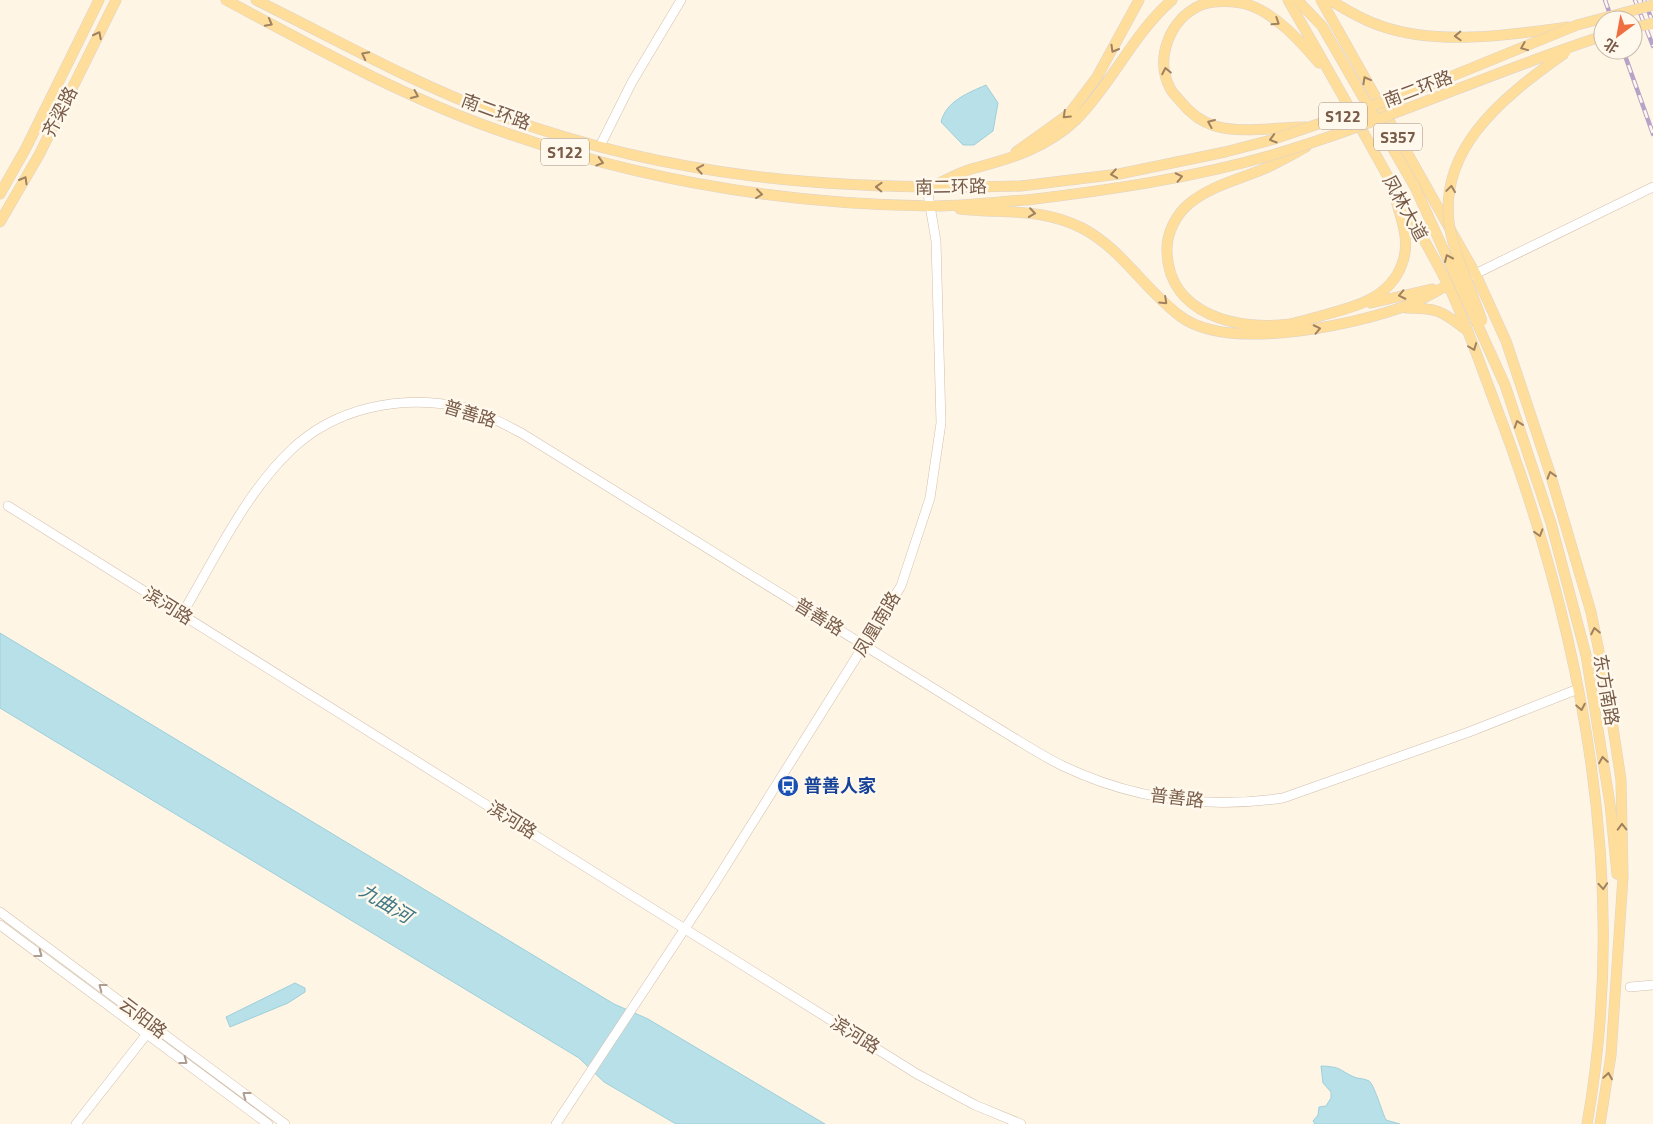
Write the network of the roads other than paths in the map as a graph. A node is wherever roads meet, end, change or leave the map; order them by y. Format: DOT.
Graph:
graph roads {
  1 [pos="99,0"];
  2 [pos="226,0"];
  3 [pos="256,0"];
  4 [pos="681,0"];
  5 [pos="1139,0"];
  6 [pos="1172,0"];
  7 [pos="1288,0"];
  8 [pos="1297,0"];
  9 [pos="1321,0"];
  10 [pos="1330,0"];
  11 [pos="115,3"];
  12 [pos="1653,6"];
  13 [pos="1576,26"];
  14 [pos="1593,39"];
  15 [pos="1578,44"];
  16 [pos="1335,81"];
  17 [pos="450,95"];
  18 [pos="445,109"];
  19 [pos="1312,127"];
  20 [pos="1324,138"];
  21 [pos="600,146"];
  22 [pos="1000,163"];
  23 [pos="1390,180"];
  24 [pos="1653,187"];
  25 [pos="927,188"];
  26 [pos="0,194"];
  27 [pos="931,206"];
  28 [pos="0,222"];
  29 [pos="1476,275"];
  30 [pos="1448,285"];
  31 [pos="1356,307"];
  32 [pos="1402,308"];
  33 [pos="1467,330"];
  34 [pos="1505,385"];
  35 [pos="8,506"];
  36 [pos="182,614"];
  37 [pos="864,646"];
  38 [pos="1578,689"];
  39 [pos="0,912"];
  40 [pos="1620,912"];
  41 [pos="0,925"];
  42 [pos="684,928"];
  43 [pos="1653,985"];
  44 [pos="1630,987"];
  45 [pos="153,1026"];
  46 [pos="147,1034"];
  47 [pos="76,1124"];
  48 [pos="268,1124"];
  49 [pos="285,1124"];
  50 [pos="556,1124"];
  51 [pos="1021,1124"];
  52 [pos="1587,1124"];
  53 [pos="1600,1124"];
  1 -- 26 [label="main road, 齐梁路"];
  2 -- 18 [label="main road, 南二环路 / S122, one-way"];
  17 -- 3 [label="main road, 南二环路 / S122, one-way"];
  4 -- 21 [label="street"];
  5 -- 22 [label="main road, one-way"];
  6 -- 22 [label="main road"];
  7 -- 16 [label="main road, 凤林大道 / S357"];
  34 -- 8 [label="main road, one-way, bridge"];
  29 -- 9 [label="main road, 凤林大道 / S357, one-way"];
  13 -- 10 [label="main road, one-way, bridge"];
  28 -- 11 [label="main road, 齐梁路, one-way"];
  12 -- 13 [label="main road, 南二环路 / S122, bridge"];
  13 -- 19 [label="main road, 南二环路 / S122, one-way, bridge"];
  14 -- 15 [label="main road, 南二环路 / S122, bridge"];
  15 -- 20 [label="main road, 南二环路 / S122, bridge"];
  34 -- 15 [label="main road, one-way, bridge"];
  19 -- 16 [label="main road, one-way, bridge"];
  16 -- 23 [label="main road, 凤林大道 / S357"];
  17 -- 18 [label="main road"];
  17 -- 21 [label="main road, 南二环路 / S122"];
  18 -- 27 [label="main road, 南二环路 / S122, one-way"];
  19 -- 25 [label="main road, 南二环路 / S122, one-way, bridge"];
  27 -- 20 [label="main road, 南二环路 / S122, one-way, bridge"];
  20 -- 31 [label="main road, bridge"];
  25 -- 21 [label="main road, 南二环路 / S122, one-way"];
  22 -- 25 [label="main road"];
  23 -- 30 [label="main road, 凤林大道 / S357"];
  23 -- 31 [label="main road"];
  24 -- 29 [label="street"];
  25 -- 27 [label="street, 凤凰南路"];
  27 -- 32 [label="main road, one-way"];
  27 -- 37 [label="street, 凤凰南路"];
  29 -- 30 [label="street"];
  40 -- 29 [label="main road, 东方南路, one-way"];
  30 -- 31 [label="main road, one-way"];
  30 -- 32 [label="main road"];
  30 -- 33 [label="main road, 东方南路"];
  32 -- 33 [label="main road"];
  33 -- 38 [label="main road, 东方南路, one-way"];
  40 -- 34 [label="main road, one-way, bridge"];
  35 -- 36 [label="street, 滨河路"];
  36 -- 37 [label="street, 普善路"];
  36 -- 42 [label="street, 滨河路"];
  37 -- 38 [label="street, 普善路"];
  37 -- 42 [label="street, 凤凰南路"];
  38 -- 52 [label="main road, 东方南路, one-way"];
  45 -- 39 [label="street, 云阳路, one-way"];
  53 -- 40 [label="main road, 东方南路, one-way"];
  41 -- 46 [label="street, 云阳路, one-way"];
  42 -- 50 [label="street, 凤凰南路"];
  42 -- 51 [label="street, 滨河路"];
  43 -- 44 [label="street"];
  45 -- 46 [label="street"];
  49 -- 45 [label="street, 云阳路, one-way"];
  46 -- 47 [label="street"];
  46 -- 48 [label="street, 云阳路, one-way"];
}
